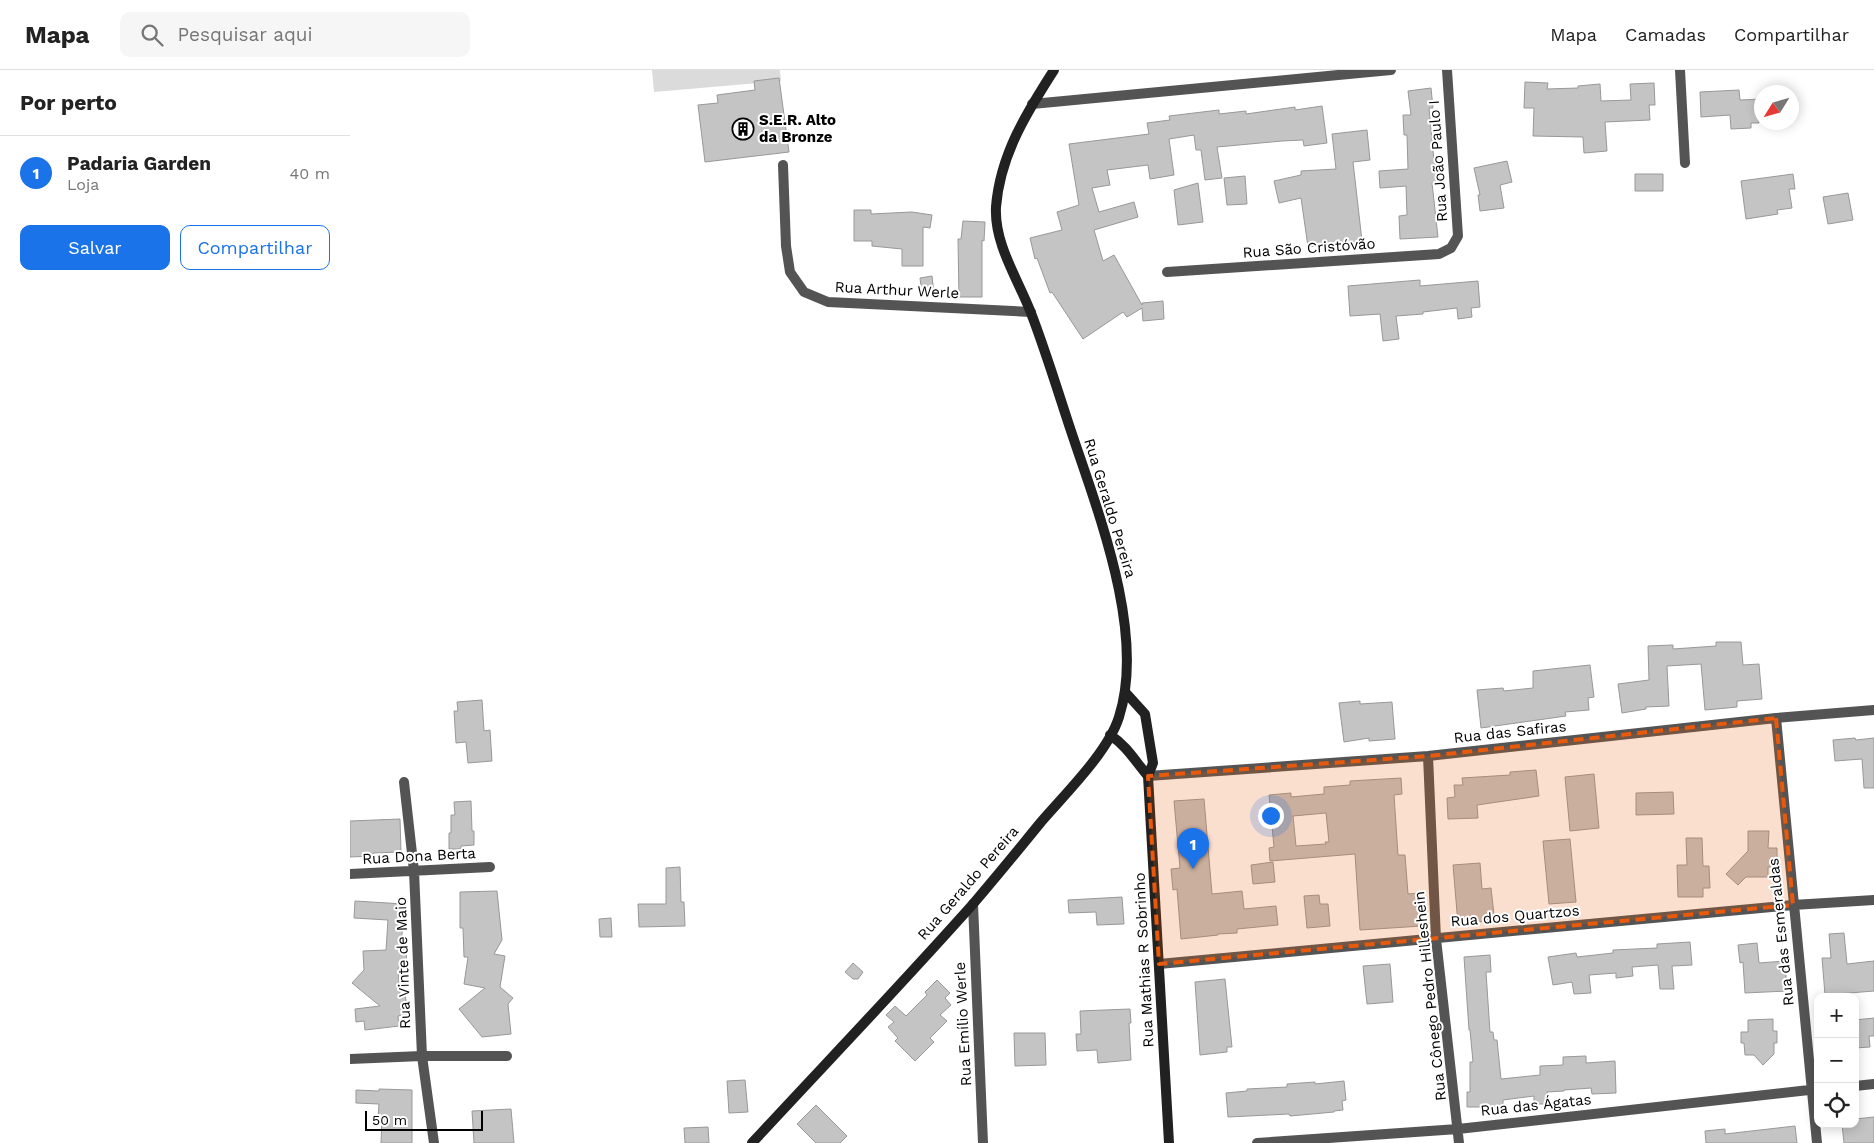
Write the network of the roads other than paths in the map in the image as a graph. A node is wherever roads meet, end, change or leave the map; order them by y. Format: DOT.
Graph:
graph roads {
  1 [pos="1054,70"];
  2 [pos="1392,70"];
  3 [pos="1447,70"];
  4 [pos="1680,70"];
  5 [pos="1032,104"];
  6 [pos="1685,162"];
  7 [pos="783,165"];
  8 [pos="1451,248"];
  9 [pos="1167,272"];
  10 [pos="1031,312"];
  11 [pos="1126,693"];
  12 [pos="1874,710"];
  13 [pos="1776,718"];
  14 [pos="1110,735"];
  15 [pos="1428,756"];
  16 [pos="1148,776"];
  17 [pos="404,782"];
  18 [pos="490,867"];
  19 [pos="414,871"];
  20 [pos="350,874"];
  21 [pos="1874,900"];
  22 [pos="973,904"];
  23 [pos="1793,905"];
  24 [pos="1436,939"];
  25 [pos="1159,964"];
  26 [pos="422,1056"];
  27 [pos="506,1056"];
  28 [pos="350,1059"];
  29 [pos="1814,1083"];
  30 [pos="1874,1084"];
  31 [pos="1859,1086"];
  32 [pos="1814,1090"];
  33 [pos="1816,1128"];
  34 [pos="1458,1129"];
  35 [pos="434,1143"];
  36 [pos="752,1143"];
  37 [pos="983,1143"];
  38 [pos="1169,1143"];
  39 [pos="1257,1143"];
  40 [pos="1459,1143"];
  41 [pos="1817,1143"];
  1 -- 5 [label="main road, Rua Geraldo Pereira"];
  2 -- 5 [label="street"];
  3 -- 8 [label="street, Rua João Paulo I"];
  4 -- 6 [label="street"];
  5 -- 10 [label="main road, Rua Geraldo Pereira"];
  7 -- 10 [label="street, Rua Arthur Werle"];
  8 -- 9 [label="street, Rua São Cristóvão"];
  10 -- 11 [label="main road, Rua Geraldo Pereira"];
  11 -- 14 [label="main road, Rua Geraldo Pereira"];
  11 -- 16 [label="main road, Rua Mathias R Sobrinho"];
  12 -- 13 [label="street, Rua das Safiras"];
  13 -- 15 [label="street, Rua das Safiras"];
  13 -- 23 [label="street, Rua das Esmeraldas"];
  14 -- 16 [label="main road"];
  14 -- 22 [label="main road, Rua Geraldo Pereira"];
  15 -- 16 [label="street, Rua das Safiras"];
  15 -- 24 [label="street, Rua Cônego Pedro Hilleshein"];
  16 -- 25 [label="main road, Rua Mathias R Sobrinho"];
  17 -- 19 [label="street, Rua Vinte de Maio"];
  18 -- 19 [label="street, Rua Dona Berta"];
  19 -- 20 [label="street, Rua Dona Berta"];
  19 -- 26 [label="street, Rua Vinte de Maio"];
  21 -- 23 [label="street, Rua dos Quartzos"];
  22 -- 36 [label="main road, Rua Geraldo Pereira"];
  22 -- 37 [label="street, Rua Emílio Werle"];
  23 -- 24 [label="street, Rua dos Quartzos"];
  23 -- 29 [label="street, Rua das Esmeraldas"];
  24 -- 25 [label="street, Rua dos Quartzos"];
  24 -- 34 [label="street, Rua Cônego Pedro Hilleshein"];
  25 -- 38 [label="main road, Rua Mathias R Sobrinho"];
  26 -- 27 [label="street"];
  26 -- 28 [label="street"];
  26 -- 35 [label="street, Rua Vinte de Maio"];
  30 -- 31 [label="street"];
  32 -- 34 [label="street, Rua das Ágatas"];
  33 -- 41 [label="street, Rua das Esmeraldas"];
  34 -- 39 [label="street, Rua das Ágatas"];
  34 -- 40 [label="street, Rua Cônego Pedro Hilleshein"];
}
